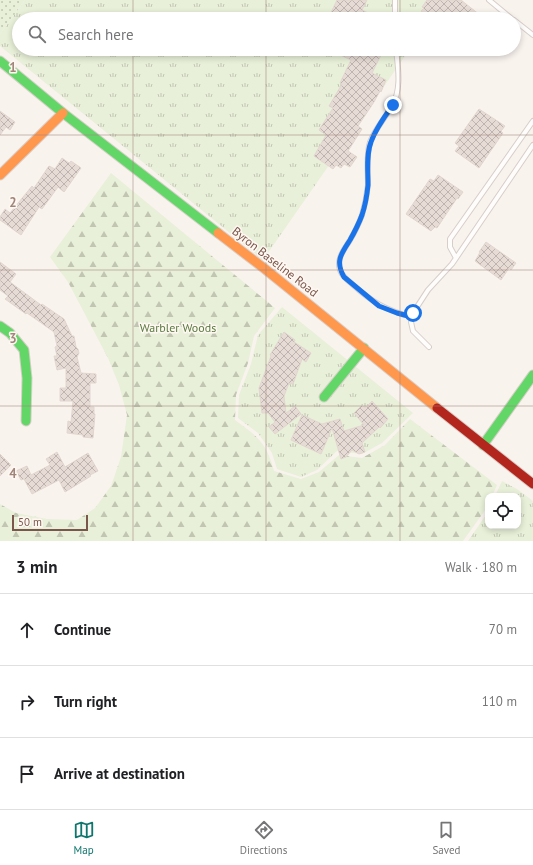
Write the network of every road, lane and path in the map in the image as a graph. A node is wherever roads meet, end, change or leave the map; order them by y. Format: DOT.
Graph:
graph roads {
  1 [pos="395,0"];
  2 [pos="489,0"];
  3 [pos="395,12"];
  4 [pos="503,12"];
  5 [pos="521,26"];
  6 [pos="533,35"];
  7 [pos="397,56"];
  8 [pos="0,60"];
  9 [pos="63,113"];
  10 [pos="533,121"];
  11 [pos="533,145"];
  12 [pos="0,175"];
  13 [pos="456,258"];
  14 [pos="412,317"];
  15 [pos="0,326"];
  16 [pos="429,347"];
  17 [pos="364,348"];
  18 [pos="533,375"];
  19 [pos="324,397"];
  20 [pos="26,421"];
  21 [pos="483,445"];
  22 [pos="533,484"];
  1 -- 3 [label="lane"];
  2 -- 4 [label="lane"];
  5 -- 6 [label="lane"];
  7 -- 14 [label="lane"];
  8 -- 9 [label="main road, Byron Baseline Road"];
  9 -- 12 [label="main road"];
  9 -- 17 [label="main road, Byron Baseline Road"];
  10 -- 13 [label="lane"];
  11 -- 13 [label="lane"];
  13 -- 14 [label="lane"];
  14 -- 16 [label="lane"];
  15 -- 20 [label="main road"];
  17 -- 19 [label="main road"];
  17 -- 21 [label="main road, Byron Baseline Road"];
  18 -- 21 [label="main road"];
  21 -- 22 [label="main road, Byron Baseline Road"];
}
